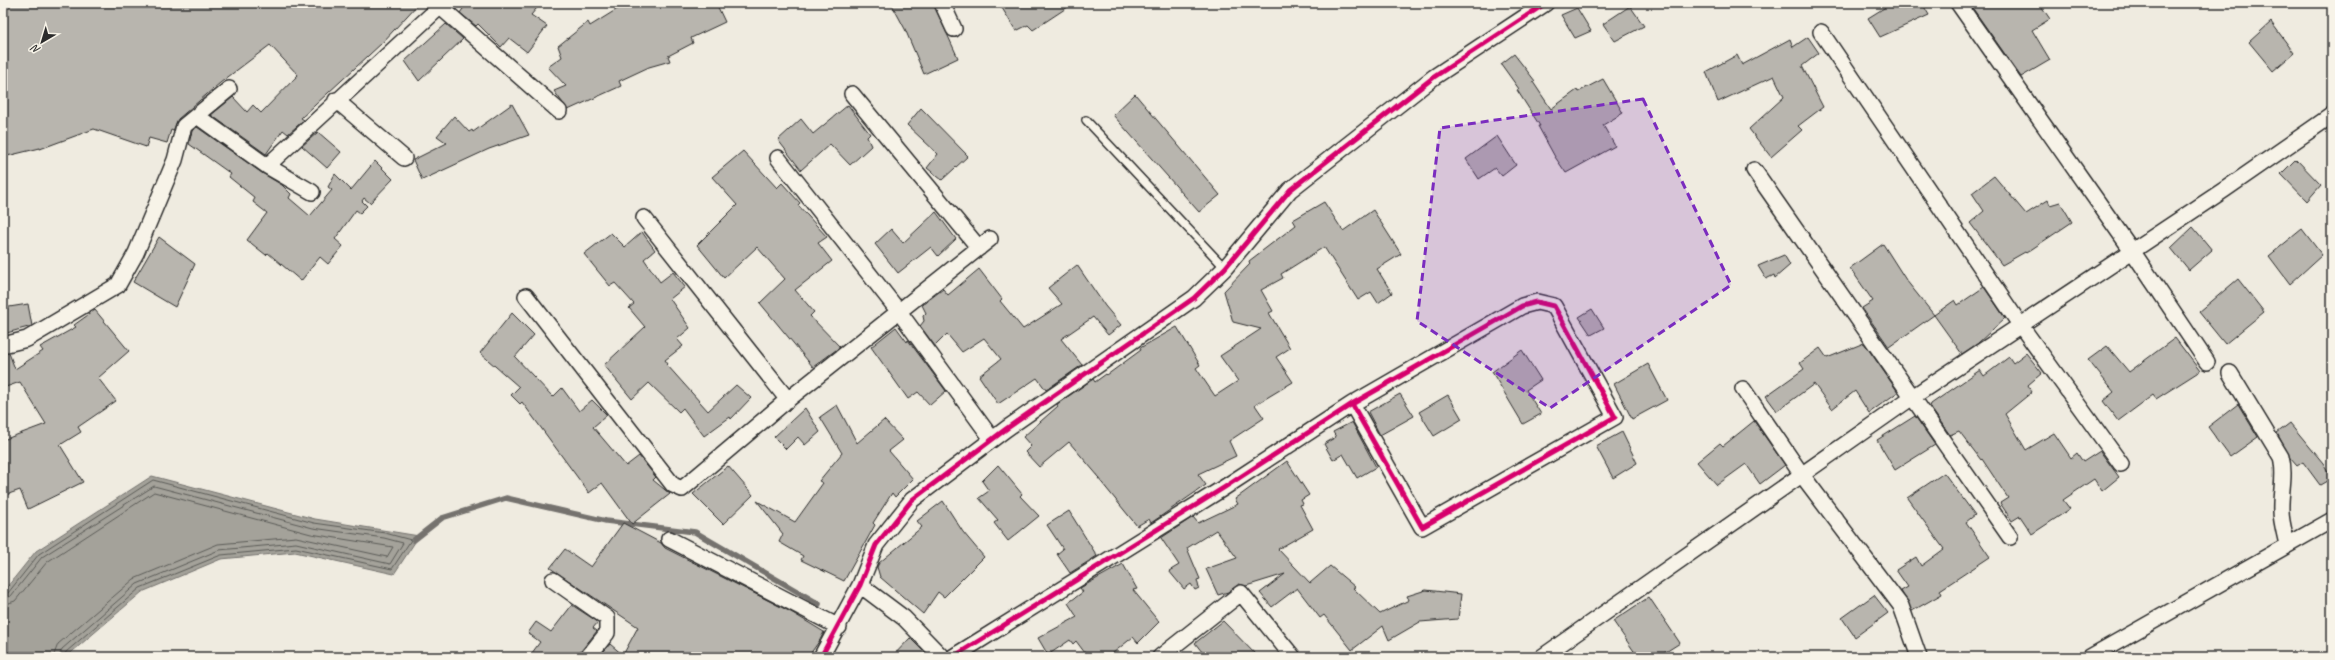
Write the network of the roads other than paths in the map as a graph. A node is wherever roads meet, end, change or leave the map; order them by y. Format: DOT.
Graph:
graph roads {
  1 [pos="942,3"];
  2 [pos="1546,3"];
  3 [pos="1958,3"];
  4 [pos="440,4"];
  5 [pos="954,29"];
  6 [pos="1821,32"];
  7 [pos="229,89"];
  8 [pos="852,94"];
  9 [pos="336,100"];
  10 [pos="559,111"];
  11 [pos="2332,115"];
  12 [pos="196,116"];
  13 [pos="1086,120"];
  14 [pos="404,158"];
  15 [pos="778,158"];
  16 [pos="266,166"];
  17 [pos="1754,170"];
  18 [pos="312,192"];
  19 [pos="644,218"];
  20 [pos="2133,252"];
  21 [pos="1225,268"];
  22 [pos="526,296"];
  23 [pos="900,313"];
  24 [pos="2021,326"];
  25 [pos="3,345"];
  26 [pos="2207,362"];
  27 [pos="2230,373"];
  28 [pos="1743,389"];
  29 [pos="1912,398"];
  30 [pos="788,400"];
  31 [pos="1352,404"];
  32 [pos="992,439"];
  33 [pos="2121,464"];
  34 [pos="1802,475"];
  35 [pos="2332,520"];
  36 [pos="2010,537"];
  37 [pos="669,539"];
  38 [pos="2287,545"];
  39 [pos="553,580"];
  40 [pos="860,585"];
  41 [pos="839,627"];
  42 [pos="588,657"];
  43 [pos="821,657"];
  44 [pos="942,657"];
  45 [pos="953,657"];
  46 [pos="1160,657"];
  47 [pos="1293,657"];
  48 [pos="1542,657"];
  49 [pos="1919,657"];
  50 [pos="2090,657"];
  1 -- 5 [label="street"];
  2 -- 21 [label="street"];
  3 -- 20 [label="street"];
  4 -- 9 [label="street"];
  4 -- 10 [label="street"];
  6 -- 24 [label="street"];
  7 -- 12 [label="street"];
  8 -- 23 [label="street"];
  9 -- 14 [label="street"];
  9 -- 16 [label="street"];
  11 -- 20 [label="street"];
  12 -- 16 [label="street"];
  12 -- 25 [label="street"];
  13 -- 21 [label="lane"];
  15 -- 23 [label="street"];
  16 -- 18 [label="street"];
  17 -- 29 [label="street"];
  19 -- 30 [label="street"];
  20 -- 24 [label="street"];
  20 -- 26 [label="street"];
  21 -- 32 [label="street"];
  22 -- 30 [label="street"];
  23 -- 30 [label="street"];
  23 -- 32 [label="street"];
  24 -- 29 [label="street"];
  24 -- 33 [label="street"];
  27 -- 38 [label="street"];
  28 -- 34 [label="street"];
  29 -- 34 [label="street"];
  29 -- 36 [label="street"];
  31 -- 31 [label="street"];
  31 -- 45 [label="street"];
  32 -- 40 [label="street"];
  34 -- 48 [label="street"];
  34 -- 49 [label="street"];
  35 -- 38 [label="street"];
  37 -- 41 [label="street"];
  38 -- 50 [label="street"];
  39 -- 42 [label="street"];
  40 -- 41 [label="street"];
  40 -- 44 [label="street"];
  41 -- 43 [label="street"];
  46 -- 47 [label="street"];
}
